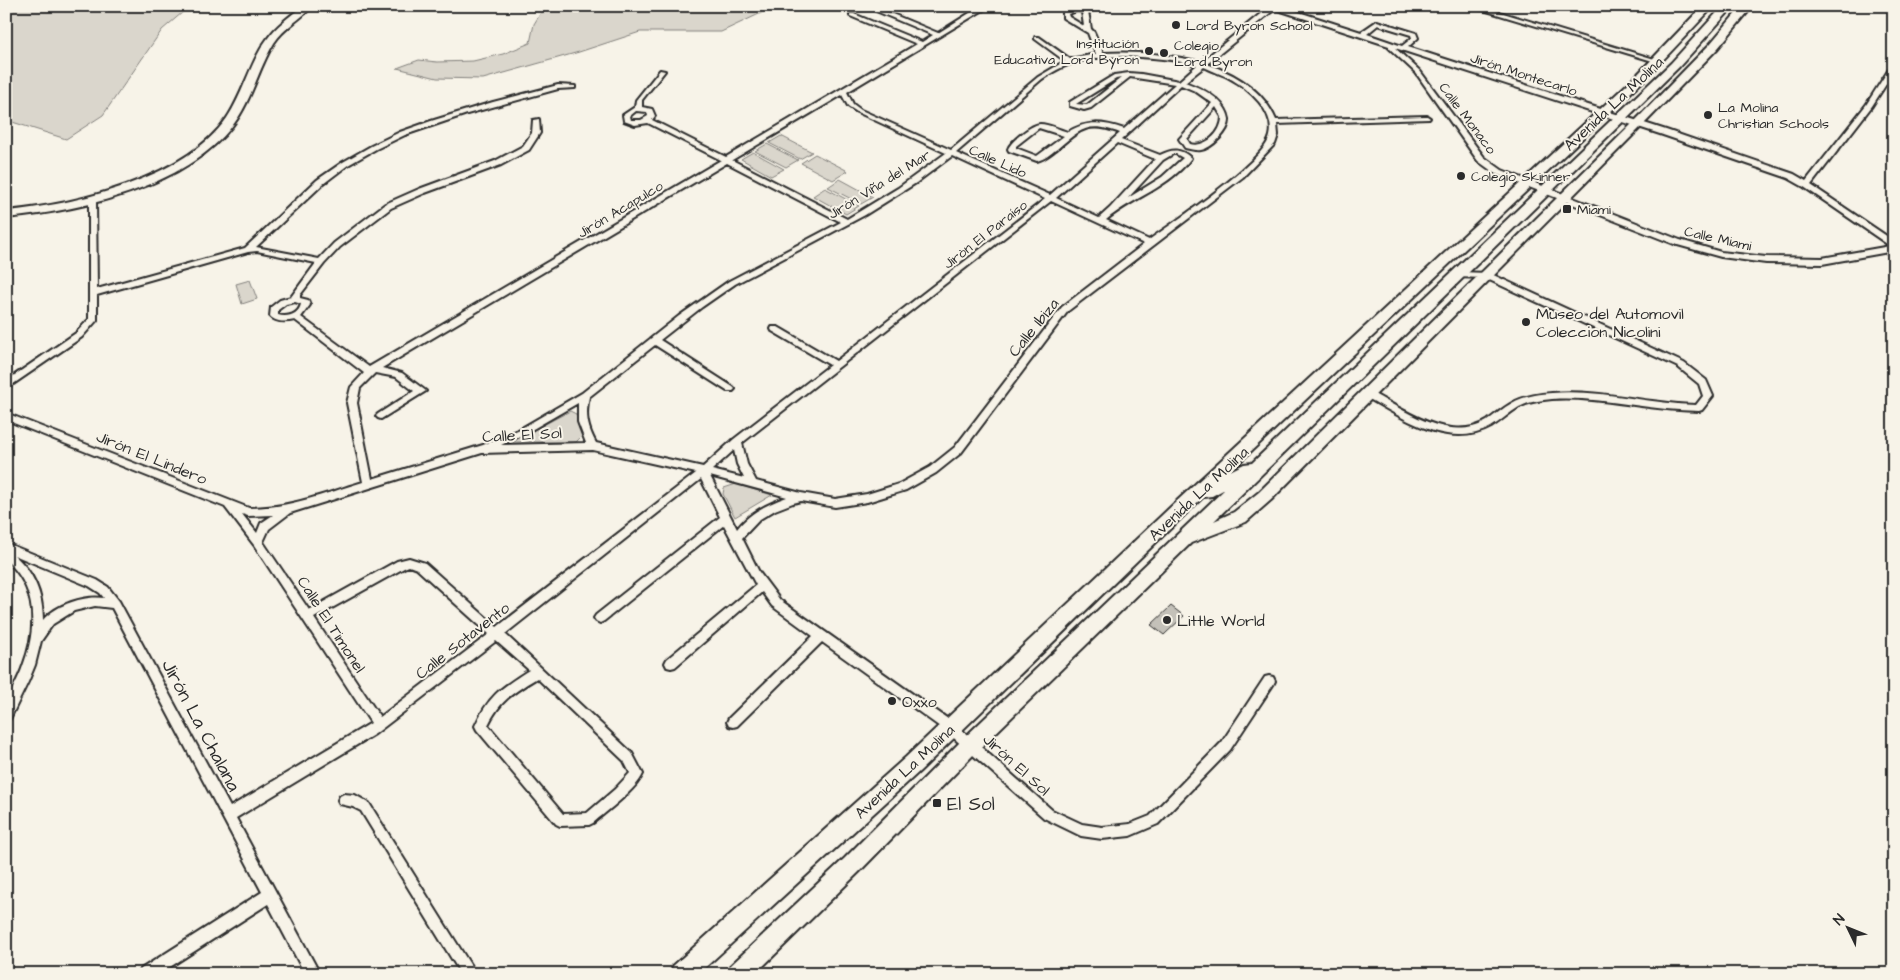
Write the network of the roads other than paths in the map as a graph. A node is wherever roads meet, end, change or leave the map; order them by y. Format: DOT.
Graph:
graph roads {
  1 [pos="308,6"];
  2 [pos="867,6"];
  3 [pos="965,6"];
  4 [pos="987,6"];
  5 [pos="1274,6"];
  6 [pos="1473,6"];
  7 [pos="1709,6"];
  8 [pos="1748,6"];
  9 [pos="1724,7"];
  10 [pos="978,11"];
  11 [pos="852,15"];
  12 [pos="1088,28"];
  13 [pos="938,35"];
  14 [pos="1362,35"];
  15 [pos="1037,38"];
  16 [pos="1384,42"];
  17 [pos="922,44"];
  18 [pos="1403,48"];
  19 [pos="1100,55"];
  20 [pos="1069,61"];
  21 [pos="1658,61"];
  22 [pos="1203,64"];
  23 [pos="1894,66"];
  24 [pos="662,71"];
  25 [pos="1130,75"];
  26 [pos="1181,82"];
  27 [pos="573,86"];
  28 [pos="843,91"];
  29 [pos="1216,103"];
  30 [pos="638,108"];
  31 [pos="1603,113"];
  32 [pos="1427,118"];
  33 [pos="1621,119"];
  34 [pos="537,120"];
  35 [pos="648,120"];
  36 [pos="1273,122"];
  37 [pos="1638,124"];
  38 [pos="1124,132"];
  39 [pos="1068,135"];
  40 [pos="1115,140"];
  41 [pos="951,154"];
  42 [pos="1160,158"];
  43 [pos="726,160"];
  44 [pos="1527,183"];
  45 [pos="1807,185"];
  46 [pos="1546,190"];
  47 [pos="1051,198"];
  48 [pos="1565,198"];
  49 [pos="92,200"];
  50 [pos="1113,210"];
  51 [pos="6,215"];
  52 [pos="1100,221"];
  53 [pos="847,222"];
  54 [pos="1150,244"];
  55 [pos="1894,247"];
  56 [pos="248,250"];
  57 [pos="321,262"];
  58 [pos="1458,275"];
  59 [pos="1486,275"];
  60 [pos="93,293"];
  61 [pos="295,299"];
  62 [pos="296,316"];
  63 [pos="775,329"];
  64 [pos="654,340"];
  65 [pos="836,364"];
  66 [pos="371,371"];
  67 [pos="6,386"];
  68 [pos="730,389"];
  69 [pos="1367,394"];
  70 [pos="585,395"];
  71 [pos="6,416"];
  72 [pos="381,416"];
  73 [pos="737,442"];
  74 [pos="593,446"];
  75 [pos="482,450"];
  76 [pos="1270,457"];
  77 [pos="702,472"];
  78 [pos="368,485"];
  79 [pos="753,485"];
  80 [pos="801,497"];
  81 [pos="228,504"];
  82 [pos="1184,505"];
  83 [pos="288,509"];
  84 [pos="726,518"];
  85 [pos="736,538"];
  86 [pos="1184,540"];
  87 [pos="258,542"];
  88 [pos="6,547"];
  89 [pos="6,554"];
  90 [pos="762,586"];
  91 [pos="115,604"];
  92 [pos="307,616"];
  93 [pos="600,618"];
  94 [pos="497,634"];
  95 [pos="820,636"];
  96 [pos="37,638"];
  97 [pos="671,663"];
  98 [pos="538,671"];
  99 [pos="1269,680"];
  100 [pos="6,715"];
  101 [pos="733,722"];
  102 [pos="378,724"];
  103 [pos="951,728"];
  104 [pos="971,744"];
  105 [pos="344,800"];
  106 [pos="229,816"];
  107 [pos="270,894"];
  108 [pos="146,974"];
  109 [pos="312,974"];
  110 [pos="469,974"];
  111 [pos="681,974"];
  112 [pos="738,974"];
  1 -- 49 [label="street"];
  2 -- 13 [label="street"];
  3 -- 10 [label="street"];
  4 -- 10 [label="street, Jirón Acapulco"];
  5 -- 14 [label="street, Jirón Montecarlo"];
  5 -- 22 [label="street, Jiròn El Paraíso"];
  6 -- 21 [label="street"];
  7 -- 21 [label="main road, Avenida La Molina"];
  8 -- 37 [label="main road, Avenida La Molina"];
  9 -- 33 [label="main road, Avenida La Molina"];
  10 -- 13 [label="street, Jirón Acapulco"];
  11 -- 17 [label="street"];
  12 -- 19 [label="street"];
  13 -- 17 [label="street, Jirón Acapulco"];
  14 -- 16 [label="street, Jirón Montecarlo"];
  14 -- 18 [label="street"];
  15 -- 20 [label="street"];
  16 -- 18 [label="street, Jirón Montecarlo"];
  16 -- 44 [label="street, Calle Monaco"];
  17 -- 28 [label="street, Jirón Acapulco"];
  18 -- 31 [label="street, Jirón Montecarlo"];
  19 -- 20 [label="street, Jirón Viña del Mar"];
  19 -- 22 [label="street, Jirón Viña del Mar"];
  20 -- 41 [label="street, Jirón Viña del Mar"];
  21 -- 31 [label="main road, Avenida La Molina"];
  22 -- 26 [label="street, Jiròn El Paraíso"];
  22 -- 36 [label="street"];
  23 -- 45 [label="street"];
  24 -- 30 [label="street"];
  25 -- 25 [label="street"];
  25 -- 26 [label="street"];
  26 -- 29 [label="street"];
  26 -- 38 [label="street, Jiròn El Paraíso"];
  27 -- 56 [label="street"];
  28 -- 41 [label="street, Calle Lido"];
  28 -- 43 [label="street, Jirón Acapulco"];
  29 -- 29 [label="street"];
  30 -- 35 [label="street"];
  30 -- 35 [label="street"];
  31 -- 33 [label="street, Jirón Montecarlo"];
  31 -- 44 [label="main road, Avenida La Molina"];
  32 -- 36 [label="street"];
  33 -- 37 [label="street, Jirón Montecarlo"];
  33 -- 46 [label="main road, Avenida La Molina"];
  34 -- 57 [label="street"];
  35 -- 43 [label="street"];
  36 -- 54 [label="street, Calle Ibiza"];
  37 -- 45 [label="street, Jirón Montecarlo"];
  37 -- 48 [label="main road, Avenida La Molina"];
  38 -- 39 [label="street"];
  38 -- 40 [label="street, Jiròn El Paraíso"];
  39 -- 39 [label="street"];
  40 -- 42 [label="street"];
  40 -- 47 [label="street, Jiròn El Paraíso"];
  41 -- 47 [label="street, Calle Lido"];
  41 -- 53 [label="street, Jirón Viña del Mar"];
  42 -- 50 [label="street"];
  42 -- 50 [label="street"];
  43 -- 53 [label="street"];
  43 -- 66 [label="street, Jirón Acapulco"];
  44 -- 46 [label="street, Calle Monaco"];
  44 -- 82 [label="main road, Avenida La Molina"];
  45 -- 55 [label="street, Jirón Montecarlo"];
  46 -- 48 [label="street, Calle Miami"];
  46 -- 58 [label="main road, Avenida La Molina"];
  47 -- 52 [label="street, Calle Lido"];
  47 -- 65 [label="street, Jiròn El Paraíso"];
  48 -- 55 [label="street, Calle Miami"];
  48 -- 59 [label="main road, Avenida La Molina"];
  49 -- 51 [label="street"];
  49 -- 60 [label="street"];
  50 -- 52 [label="street"];
  52 -- 54 [label="street, Calle Lido"];
  53 -- 64 [label="street, Jirón Viña del Mar"];
  54 -- 80 [label="street, Calle Ibiza"];
  56 -- 57 [label="street"];
  56 -- 60 [label="street"];
  57 -- 61 [label="street"];
  58 -- 59 [label="street"];
  58 -- 76 [label="main road, Avenida La Molina"];
  59 -- 69 [label="main road, Avenida La Molina"];
  59 -- 69 [label="street"];
  60 -- 67 [label="street"];
  61 -- 62 [label="street"];
  61 -- 62 [label="street"];
  62 -- 66 [label="street"];
  63 -- 65 [label="street"];
  64 -- 68 [label="street"];
  64 -- 70 [label="street, Jirón Viña del Mar"];
  65 -- 73 [label="street, Jiròn El Paraíso"];
  66 -- 72 [label="street"];
  66 -- 78 [label="street, Jirón Acapulco"];
  69 -- 86 [label="main road, Avenida La Molina"];
  70 -- 74 [label="street"];
  70 -- 75 [label="street, Jirón Viña del Mar"];
  71 -- 81 [label="street, Jirón El Lindero"];
  73 -- 77 [label="street, Jiròn El Paraíso"];
  73 -- 79 [label="street"];
  74 -- 75 [label="street, Calle El Sol"];
  74 -- 77 [label="street, Calle El Sol"];
  75 -- 78 [label="street, Calle El Sol"];
  76 -- 82 [label="main road"];
  76 -- 86 [label="main road, Avenida La Molina"];
  77 -- 79 [label="street, Calle Ibiza"];
  77 -- 84 [label="street, Jirón El Sol"];
  77 -- 94 [label="street, Calle Sotavento"];
  78 -- 83 [label="street, Calle El Sol"];
  79 -- 80 [label="street, Calle Ibiza"];
  80 -- 85 [label="street"];
  81 -- 83 [label="street, Jirón El Lindero"];
  81 -- 87 [label="street, Calle El Timonel"];
  82 -- 103 [label="main road, Avenida La Molina"];
  83 -- 87 [label="street"];
  84 -- 85 [label="street, Jirón El Sol"];
  84 -- 93 [label="street"];
  85 -- 90 [label="street, Jirón El Sol"];
  86 -- 104 [label="main road, Avenida La Molina"];
  87 -- 92 [label="street, Calle El Timonel"];
  88 -- 91 [label="street, Jirón La Chalana"];
  89 -- 96 [label="street"];
  90 -- 95 [label="street, Jirón El Sol"];
  90 -- 97 [label="street"];
  91 -- 96 [label="street"];
  91 -- 106 [label="street, Jirón La Chalana"];
  92 -- 94 [label="street"];
  92 -- 102 [label="street, Calle El Timonel"];
  94 -- 98 [label="street"];
  94 -- 102 [label="street, Calle Sotavento"];
  95 -- 101 [label="street"];
  95 -- 103 [label="street, Jirón El Sol"];
  96 -- 100 [label="street"];
  98 -- 98 [label="street"];
  99 -- 104 [label="street, Jirón El Sol"];
  102 -- 106 [label="street, Calle Sotavento"];
  103 -- 104 [label="street, Jirón El Sol"];
  103 -- 111 [label="main road, Avenida La Molina"];
  104 -- 112 [label="main road, Avenida La Molina"];
  105 -- 110 [label="street"];
  106 -- 107 [label="street, Jirón La Chalana"];
  107 -- 108 [label="street"];
  107 -- 109 [label="street, Jirón La Chalana"];
}
